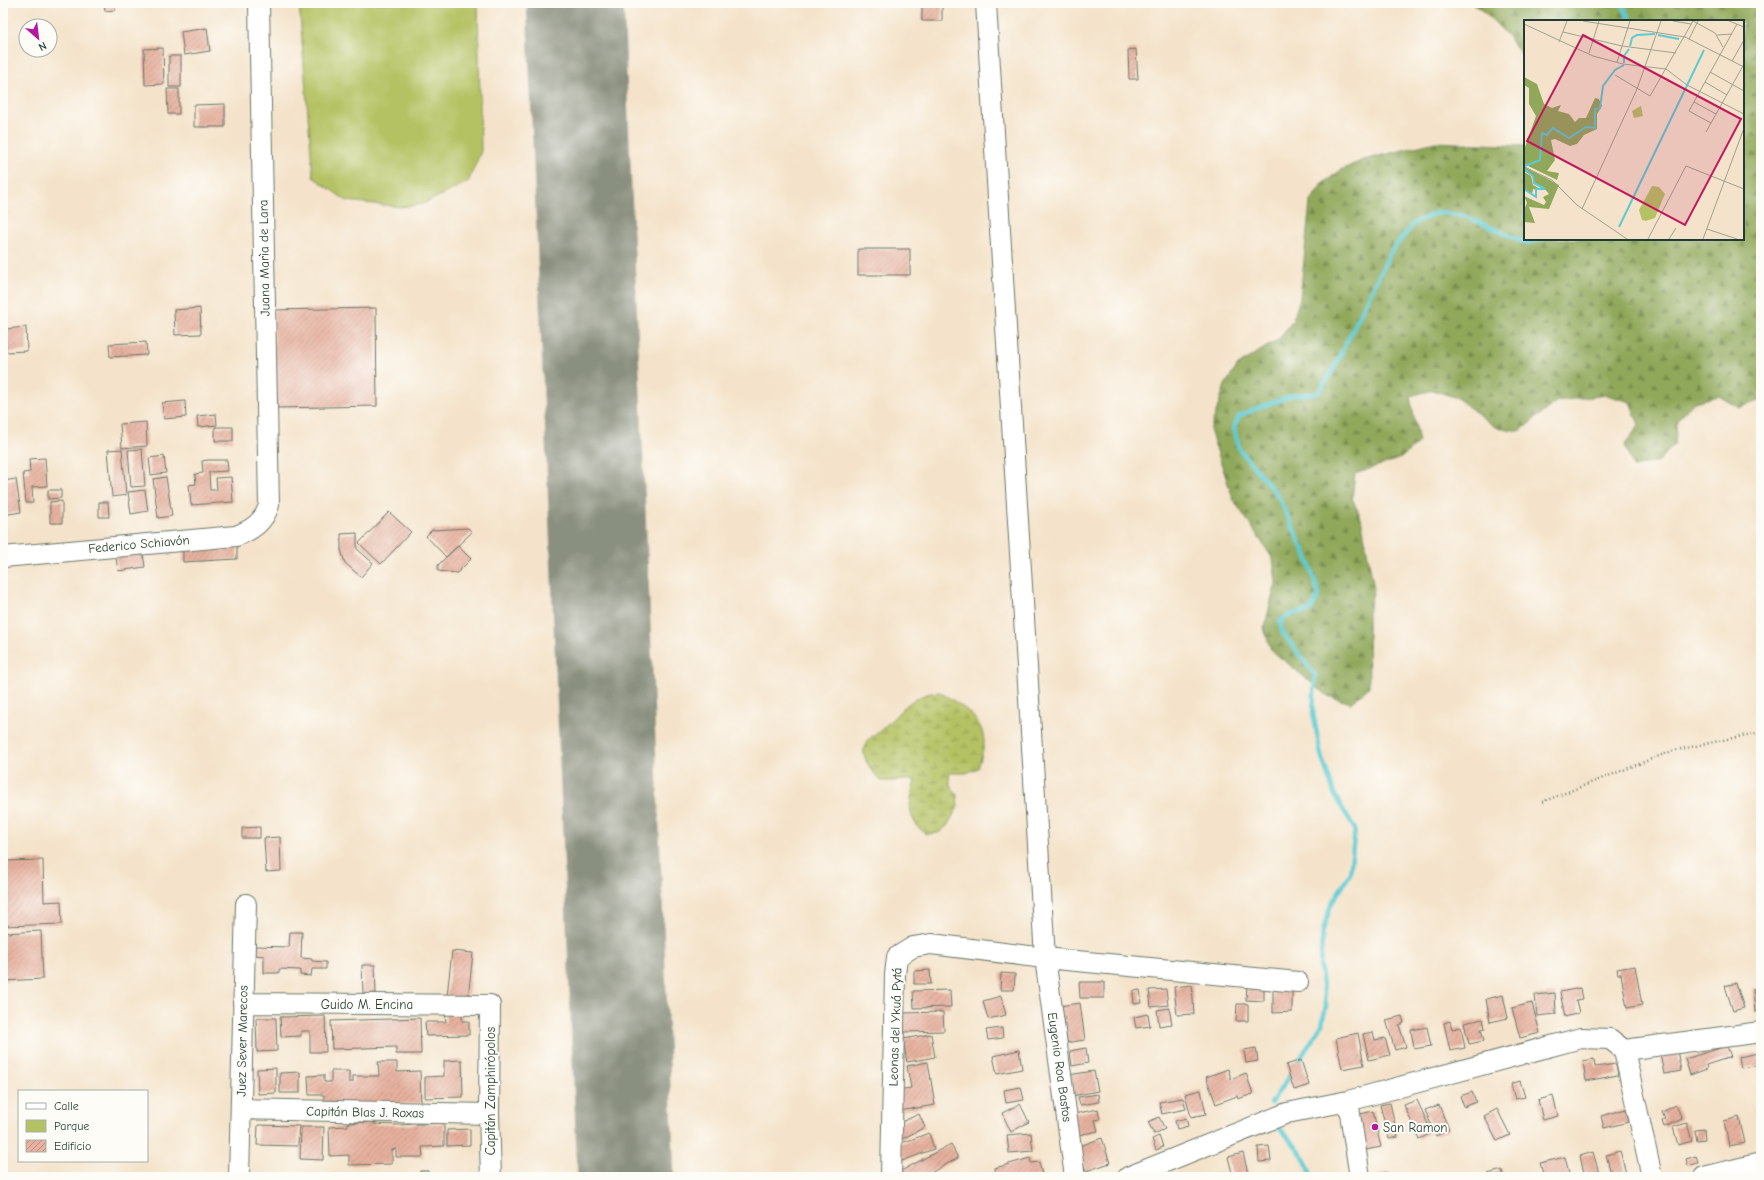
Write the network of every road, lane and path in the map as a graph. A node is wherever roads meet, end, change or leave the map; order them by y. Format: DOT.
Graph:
graph roads {
  1 [pos="259,3"];
  2 [pos="986,3"];
  3 [pos="267,513"];
  4 [pos="3,557"];
  5 [pos="1761,732"];
  6 [pos="1542,802"];
  7 [pos="246,904"];
  8 [pos="1045,958"];
  9 [pos="1298,982"];
  10 [pos="243,1003"];
  11 [pos="490,1005"];
  12 [pos="1761,1032"];
  13 [pos="1624,1050"];
  14 [pos="1348,1101"];
  15 [pos="241,1109"];
  16 [pos="489,1114"];
  17 [pos="1761,1163"];
  18 [pos="239,1177"];
  19 [pos="491,1177"];
  20 [pos="891,1177"];
  21 [pos="1075,1177"];
  22 [pos="1128,1177"];
  23 [pos="1360,1177"];
  24 [pos="1652,1177"];
  25 [pos="1704,1177"];
  1 -- 3 [label="street, Juana Marìa de Lara"];
  2 -- 8 [label="street, Eugenio Roa Bastos"];
  3 -- 4 [label="street, Federico Schiavón"];
  5 -- 6 [label="path"];
  7 -- 10 [label="street, Juez Sever Marecos"];
  8 -- 9 [label="street"];
  8 -- 20 [label="street, Leonas del Ykuá Pytá"];
  8 -- 21 [label="street, Eugenio Roa Bastos"];
  10 -- 11 [label="street, Guido M. Encina"];
  10 -- 15 [label="street, Juez Sever Marecos"];
  11 -- 16 [label="street, Capitán Zamphirópolos"];
  12 -- 13 [label="street"];
  13 -- 14 [label="street"];
  13 -- 24 [label="street"];
  14 -- 22 [label="street"];
  14 -- 23 [label="street"];
  15 -- 16 [label="street, Capitán Blas J. Roxas"];
  15 -- 18 [label="street, Juez Sever Marecos"];
  16 -- 19 [label="street, Capitán Zamphirópolos"];
  17 -- 25 [label="street"];
}
